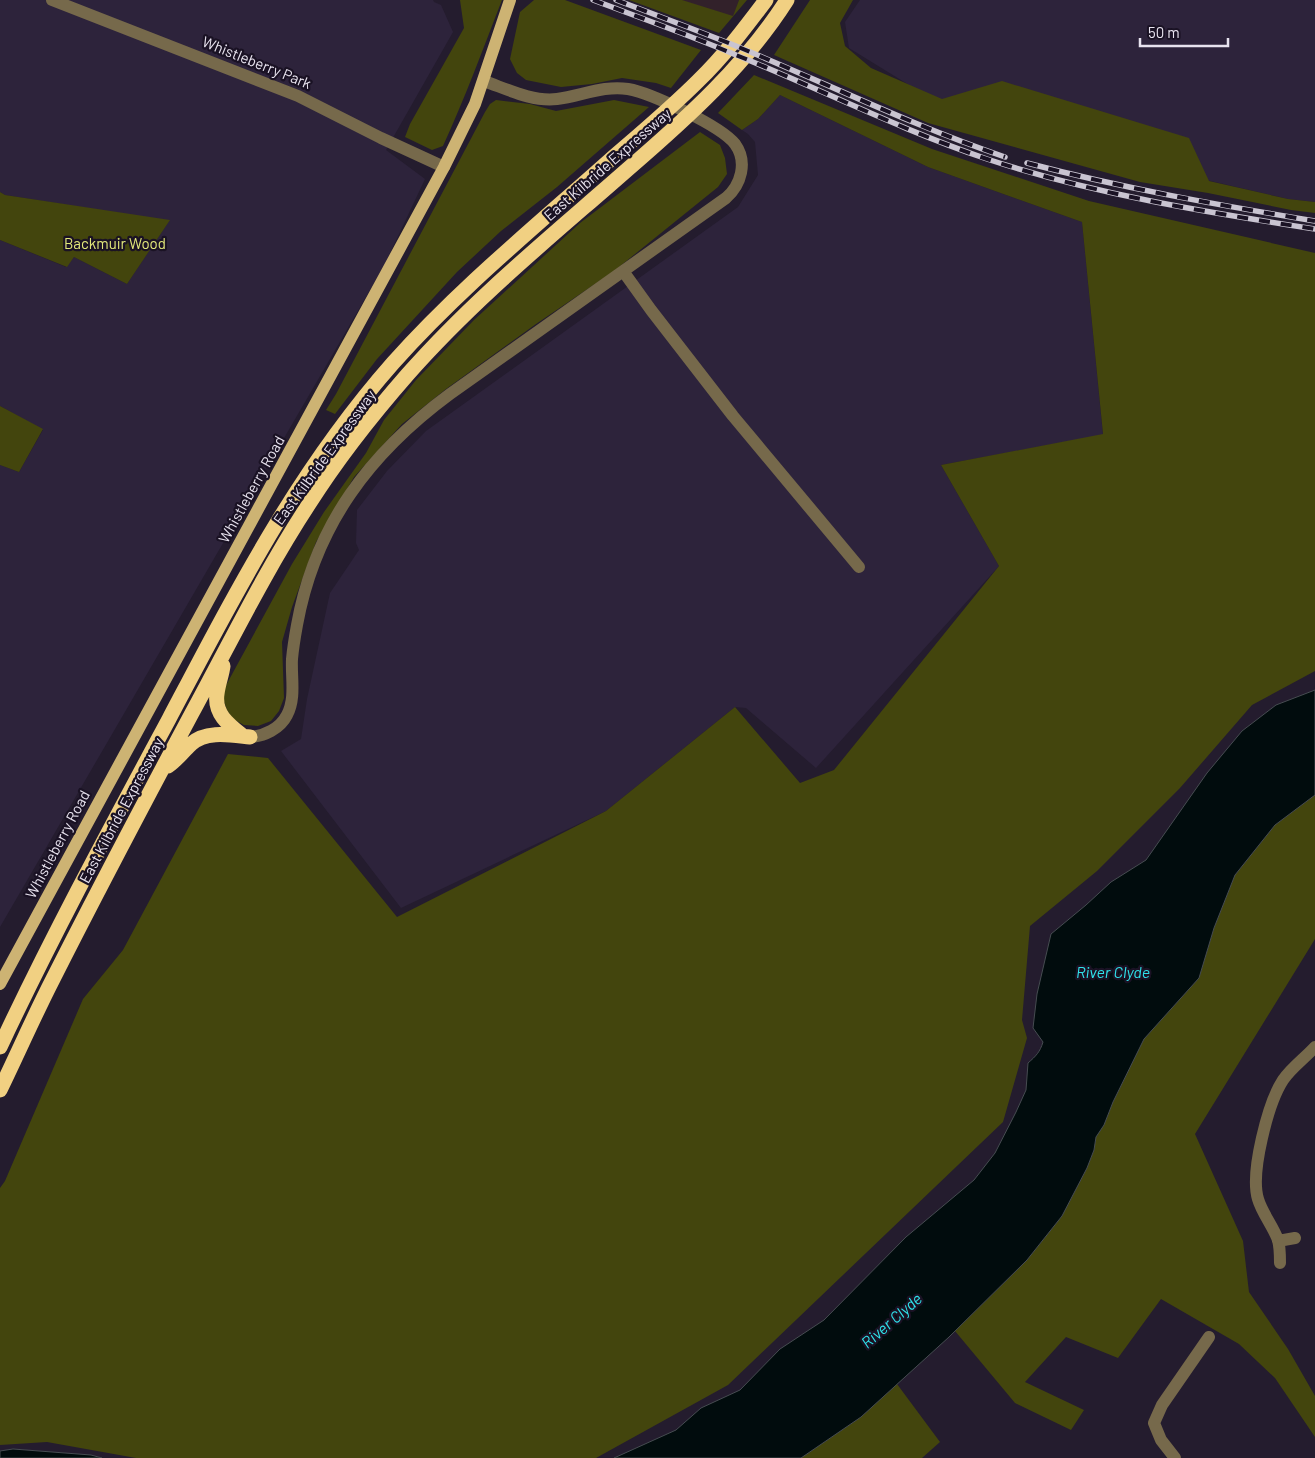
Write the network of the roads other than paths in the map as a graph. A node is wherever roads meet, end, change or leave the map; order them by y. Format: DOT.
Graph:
graph roads {
  1 [pos="52,0"];
  2 [pos="510,0"];
  3 [pos="766,0"];
  4 [pos="786,2"];
  5 [pos="484,81"];
  6 [pos="444,168"];
  7 [pos="623,271"];
  8 [pos="859,567"];
  9 [pos="224,653"];
  10 [pos="246,737"];
  11 [pos="162,770"];
  12 [pos="0,984"];
  13 [pos="0,1047"];
  14 [pos="1315,1047"];
  15 [pos="0,1090"];
  16 [pos="1295,1238"];
  17 [pos="1278,1241"];
  18 [pos="1280,1263"];
  19 [pos="1208,1337"];
  20 [pos="1175,1458"];
  1 -- 6 [label="street, Whistleberry Park"];
  2 -- 5 [label="main road, Whistleberry Road"];
  3 -- 13 [label="highway, East Kilbride Expressway"];
  4 -- 9 [label="highway, East Kilbride Expressway"];
  5 -- 6 [label="main road, Whistleberry Road"];
  5 -- 7 [label="street"];
  6 -- 12 [label="main road, Whistleberry Road"];
  7 -- 8 [label="street"];
  7 -- 10 [label="street"];
  9 -- 10 [label="highway"];
  9 -- 11 [label="highway, East Kilbride Expressway"];
  10 -- 11 [label="highway"];
  11 -- 15 [label="highway, East Kilbride Expressway"];
  14 -- 17 [label="street"];
  16 -- 17 [label="street"];
  17 -- 18 [label="street"];
  19 -- 20 [label="street"];
}
